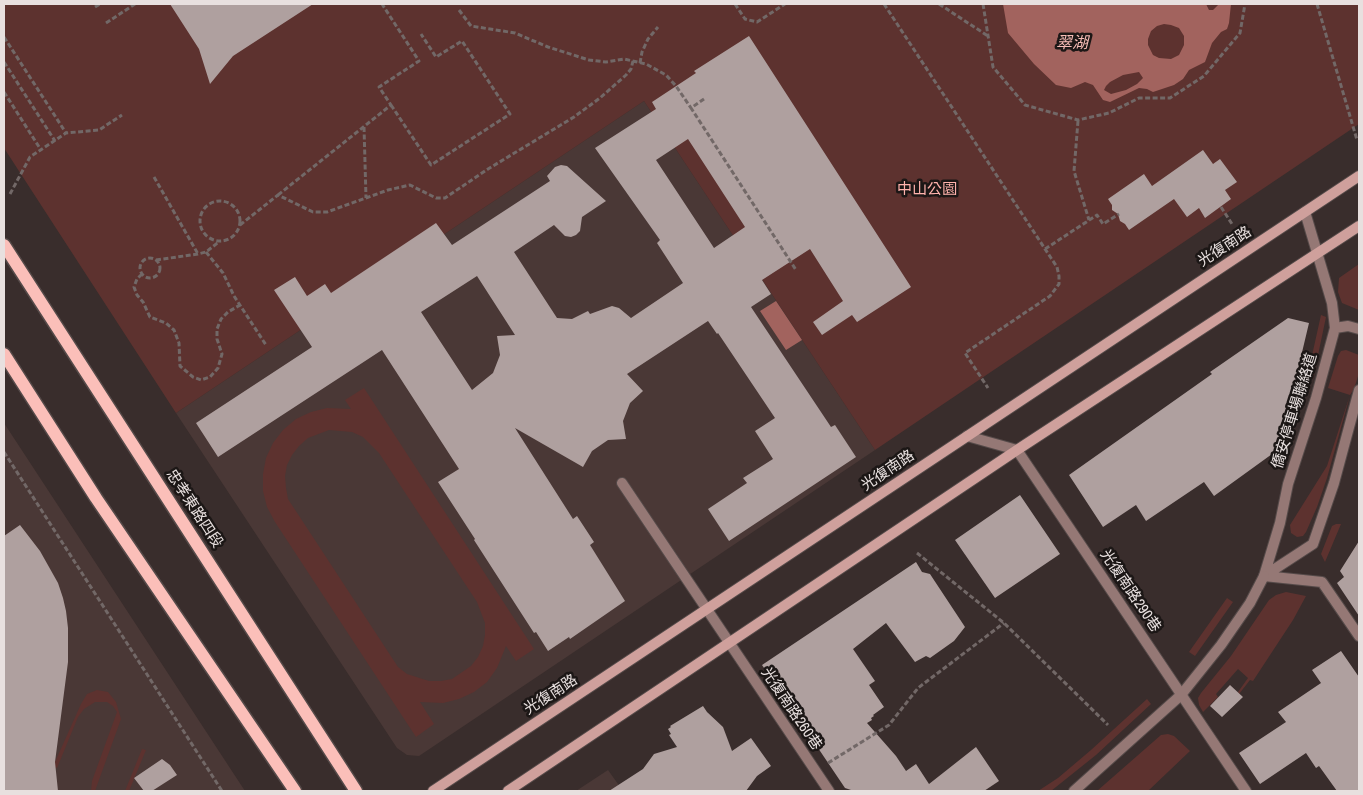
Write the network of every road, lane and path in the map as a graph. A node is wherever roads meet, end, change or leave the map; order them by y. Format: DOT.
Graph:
graph roads {
  1 [pos="100,4"];
  2 [pos="135,4"];
  3 [pos="382,4"];
  4 [pos="735,4"];
  5 [pos="784,4"];
  6 [pos="884,4"];
  7 [pos="939,4"];
  8 [pos="983,4"];
  9 [pos="1245,4"];
  10 [pos="1317,4"];
  11 [pos="95,7"];
  12 [pos="459,10"];
  13 [pos="106,23"];
  14 [pos="658,27"];
  15 [pos="421,34"];
  16 [pos="988,36"];
  17 [pos="4,37"];
  18 [pos="4,62"];
  19 [pos="634,62"];
  20 [pos="640,63"];
  21 [pos="4,92"];
  22 [pos="704,99"];
  23 [pos="391,105"];
  24 [pos="691,108"];
  25 [pos="122,115"];
  26 [pos="1078,120"];
  27 [pos="364,127"];
  28 [pos="66,133"];
  29 [pos="1357,140"];
  30 [pos="55,141"];
  31 [pos="41,150"];
  32 [pos="1359,176"];
  33 [pos="154,178"];
  34 [pos="10,194"];
  35 [pos="278,195"];
  36 [pos="366,198"];
  37 [pos="1221,207"];
  38 [pos="1305,212"];
  39 [pos="1118,214"];
  40 [pos="1089,220"];
  41 [pos="1232,224"];
  42 [pos="240,225"];
  43 [pos="1359,226"];
  44 [pos="220,241"];
  45 [pos="4,245"];
  46 [pos="1045,249"];
  47 [pos="206,252"];
  48 [pos="198,254"];
  49 [pos="1318,254"];
  50 [pos="156,260"];
  51 [pos="796,270"];
  52 [pos="142,274"];
  53 [pos="240,306"];
  54 [pos="1335,328"];
  55 [pos="1359,329"];
  56 [pos="266,345"];
  57 [pos="4,354"];
  58 [pos="988,388"];
  59 [pos="1359,390"];
  60 [pos="967,436"];
  61 [pos="1017,450"];
  62 [pos="4,452"];
  63 [pos="622,483"];
  64 [pos="917,553"];
  65 [pos="1264,576"];
  66 [pos="707,610"];
  67 [pos="1004,623"];
  68 [pos="1359,636"];
  69 [pos="729,643"];
  70 [pos="1182,695"];
  71 [pos="1108,725"];
  72 [pos="815,771"];
  73 [pos="222,791"];
  74 [pos="295,791"];
  75 [pos="356,791"];
  76 [pos="433,791"];
  77 [pos="508,791"];
  78 [pos="829,791"];
  79 [pos="1074,791"];
  80 [pos="1246,791"];
  1 -- 11 [label="path"];
  2 -- 13 [label="path"];
  3 -- 23 [label="path"];
  4 -- 5 [label="path"];
  6 -- 46 [label="path"];
  7 -- 16 [label="path"];
  8 -- 16 [label="path"];
  9 -- 26 [label="path"];
  10 -- 29 [label="path"];
  12 -- 19 [label="path"];
  14 -- 20 [label="path"];
  15 -- 23 [label="path"];
  16 -- 26 [label="path"];
  17 -- 28 [label="path"];
  18 -- 30 [label="path"];
  19 -- 20 [label="path"];
  19 -- 36 [label="path"];
  20 -- 24 [label="path"];
  21 -- 31 [label="path"];
  22 -- 24 [label="path"];
  23 -- 27 [label="path"];
  24 -- 51 [label="path"];
  25 -- 28 [label="path"];
  26 -- 40 [label="path"];
  27 -- 35 [label="path"];
  27 -- 36 [label="path"];
  28 -- 30 [label="path"];
  30 -- 31 [label="path"];
  31 -- 34 [label="path"];
  32 -- 38 [label="main road, 光復南路"];
  33 -- 48 [label="path"];
  35 -- 36 [label="path"];
  35 -- 42 [label="path"];
  37 -- 41 [label="path"];
  38 -- 49 [label="street, 僑安停車場聯絡道"];
  38 -- 60 [label="main road, 光復南路"];
  39 -- 40 [label="path"];
  40 -- 46 [label="path"];
  42 -- 44 [label="path"];
  42 -- 44 [label="path"];
  43 -- 49 [label="main road"];
  44 -- 47 [label="path"];
  45 -- 75 [label="main road, 忠孝東路四段"];
  46 -- 58 [label="path"];
  47 -- 48 [label="path"];
  47 -- 53 [label="path"];
  48 -- 50 [label="path"];
  49 -- 54 [label="street, 僑安停車場聯絡道"];
  49 -- 61 [label="main road"];
  50 -- 52 [label="path"];
  50 -- 52 [label="path"];
  52 -- 53 [label="path"];
  53 -- 56 [label="path"];
  54 -- 55 [label="street"];
  54 -- 65 [label="street, 僑安停車場聯絡道"];
  57 -- 74 [label="main road"];
  59 -- 65 [label="street, 僑安停車場聯絡道"];
  60 -- 61 [label="street"];
  60 -- 66 [label="main road, 光復南路"];
  61 -- 69 [label="main road"];
  61 -- 70 [label="street, 光復南路290巷"];
  62 -- 73 [label="path"];
  63 -- 66 [label="street, 光復南路260巷"];
  64 -- 67 [label="path"];
  65 -- 68 [label="street"];
  65 -- 70 [label="street, 僑安停車場聯絡道"];
  66 -- 69 [label="street, 光復南路260巷"];
  66 -- 76 [label="main road, 光復南路"];
  67 -- 71 [label="path"];
  67 -- 72 [label="path"];
  69 -- 72 [label="street, 光復南路260巷"];
  69 -- 77 [label="main road"];
  70 -- 79 [label="street, 僑安停車場聯絡道"];
  70 -- 80 [label="street, 光復南路290巷"];
  72 -- 78 [label="street, 光復南路260巷"];
}
